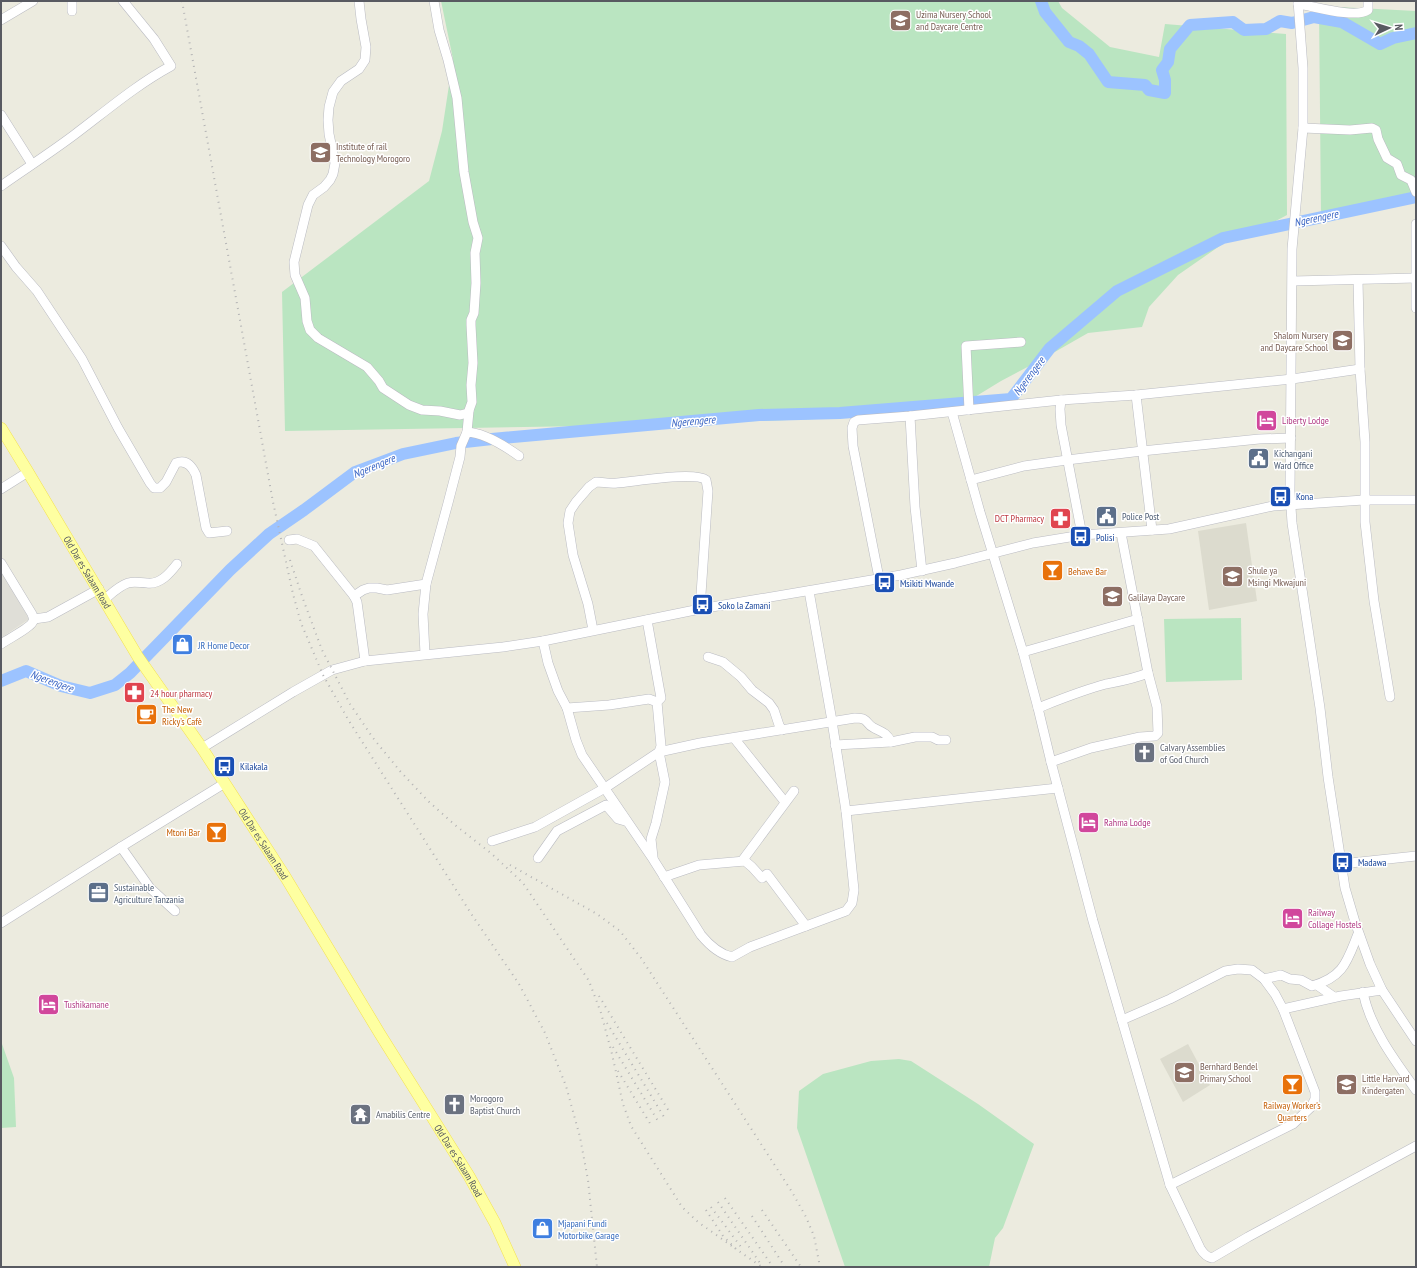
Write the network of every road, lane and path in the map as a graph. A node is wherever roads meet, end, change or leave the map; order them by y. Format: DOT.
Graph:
graph roads {
  1 [pos="33,1"];
  2 [pos="72,1"];
  3 [pos="123,1"];
  4 [pos="359,1"];
  5 [pos="434,1"];
  6 [pos="1368,1"];
  7 [pos="1298,2"];
  8 [pos="72,11"];
  9 [pos="1,20"];
  10 [pos="1,115"];
  11 [pos="1303,128"];
  12 [pos="32,164"];
  13 [pos="1,186"];
  14 [pos="1416,192"];
  15 [pos="1416,224"];
  16 [pos="1,246"];
  17 [pos="1416,278"];
  18 [pos="1358,280"];
  19 [pos="1293,281"];
  20 [pos="1416,308"];
  21 [pos="1021,342"];
  22 [pos="1360,369"];
  23 [pos="1292,379"];
  24 [pos="1136,395"];
  25 [pos="1061,400"];
  26 [pos="969,410"];
  27 [pos="469,411"];
  28 [pos="952,412"];
  29 [pos="910,416"];
  30 [pos="1,428"];
  31 [pos="467,432"];
  32 [pos="1291,438"];
  33 [pos="1142,451"];
  34 [pos="519,456"];
  35 [pos="1067,460"];
  36 [pos="28,472"];
  37 [pos="970,480"];
  38 [pos="1,489"];
  39 [pos="1290,491"];
  40 [pos="1364,500"];
  41 [pos="1416,500"];
  42 [pos="1290,505"];
  43 [pos="1273,506"];
  44 [pos="1292,523"];
  45 [pos="1152,530"];
  46 [pos="227,531"];
  47 [pos="1121,533"];
  48 [pos="1082,535"];
  49 [pos="289,540"];
  50 [pos="993,553"];
  51 [pos="1,563"];
  52 [pos="177,564"];
  53 [pos="922,571"];
  54 [pos="879,578"];
  55 [pos="426,584"];
  56 [pos="99,589"];
  57 [pos="809,591"];
  58 [pos="354,596"];
  59 [pos="105,599"];
  60 [pos="700,609"];
  61 [pos="34,619"];
  62 [pos="1138,619"];
  63 [pos="646,620"];
  64 [pos="593,630"];
  65 [pos="543,641"];
  66 [pos="1,644"];
  67 [pos="1022,652"];
  68 [pos="425,654"];
  69 [pos="708,657"];
  70 [pos="365,661"];
  71 [pos="1148,673"];
  72 [pos="1390,697"];
  73 [pos="658,702"];
  74 [pos="566,708"];
  75 [pos="1038,708"];
  76 [pos="832,721"];
  77 [pos="782,730"];
  78 [pos="734,738"];
  79 [pos="946,740"];
  80 [pos="891,742"];
  81 [pos="835,745"];
  82 [pos="202,748"];
  83 [pos="659,752"];
  84 [pos="1051,762"];
  85 [pos="225,783"];
  86 [pos="605,788"];
  87 [pos="1058,788"];
  88 [pos="794,791"];
  89 [pos="785,802"];
  90 [pos="609,803"];
  91 [pos="846,811"];
  92 [pos="555,816"];
  93 [pos="557,831"];
  94 [pos="492,841"];
  95 [pos="121,847"];
  96 [pos="1416,856"];
  97 [pos="538,858"];
  98 [pos="653,859"];
  99 [pos="742,861"];
  100 [pos="1341,864"];
  101 [pos="664,877"];
  102 [pos="175,911"];
  103 [pos="1,922"];
  104 [pos="806,926"];
  105 [pos="1358,934"];
  106 [pos="1264,979"];
  107 [pos="1317,985"];
  108 [pos="1382,990"];
  109 [pos="1363,992"];
  110 [pos="1334,997"];
  111 [pos="1283,1009"];
  112 [pos="1122,1020"];
  113 [pos="1416,1041"];
  114 [pos="1416,1090"];
  115 [pos="1416,1146"];
  116 [pos="1170,1185"];
  117 [pos="515,1267"];
  1 -- 9 [label="street"];
  2 -- 8 [label="street"];
  3 -- 12 [label="street"];
  4 -- 27 [label="street"];
  5 -- 27 [label="street"];
  6 -- 7 [label="street"];
  7 -- 11 [label="street"];
  10 -- 12 [label="street"];
  11 -- 14 [label="street"];
  11 -- 19 [label="street"];
  12 -- 13 [label="street"];
  15 -- 17 [label="street"];
  16 -- 46 [label="street"];
  17 -- 18 [label="street"];
  17 -- 20 [label="street"];
  18 -- 19 [label="street"];
  18 -- 22 [label="street"];
  19 -- 23 [label="street"];
  21 -- 26 [label="street"];
  22 -- 23 [label="street"];
  22 -- 40 [label="street"];
  23 -- 24 [label="street"];
  23 -- 32 [label="street"];
  24 -- 25 [label="street"];
  24 -- 33 [label="street"];
  25 -- 26 [label="street"];
  25 -- 35 [label="street"];
  26 -- 28 [label="street"];
  27 -- 31 [label="street"];
  28 -- 29 [label="street"];
  28 -- 37 [label="street"];
  29 -- 53 [label="street"];
  29 -- 54 [label="street"];
  30 -- 36 [label="main road, Old Dar es Salaam Road"];
  31 -- 34 [label="street"];
  31 -- 55 [label="street"];
  32 -- 33 [label="street"];
  32 -- 39 [label="street"];
  33 -- 35 [label="street"];
  33 -- 45 [label="street"];
  35 -- 37 [label="street"];
  35 -- 48 [label="street"];
  36 -- 38 [label="street"];
  36 -- 56 [label="main road, Old Dar es Salaam Road"];
  37 -- 50 [label="street"];
  39 -- 42 [label="street"];
  39 -- 43 [label="street"];
  40 -- 41 [label="street"];
  40 -- 42 [label="street"];
  40 -- 72 [label="street"];
  42 -- 43 [label="street"];
  42 -- 44 [label="street"];
  43 -- 44 [label="street"];
  43 -- 45 [label="street"];
  44 -- 100 [label="street"];
  45 -- 47 [label="street"];
  47 -- 48 [label="street"];
  47 -- 62 [label="street"];
  48 -- 50 [label="street"];
  49 -- 58 [label="street"];
  50 -- 53 [label="street"];
  50 -- 67 [label="street"];
  51 -- 61 [label="street"];
  52 -- 59 [label="street"];
  53 -- 54 [label="street"];
  54 -- 57 [label="street"];
  55 -- 58 [label="street"];
  55 -- 68 [label="street"];
  56 -- 59 [label="main road, Old Dar es Salaam Road"];
  56 -- 61 [label="street"];
  57 -- 60 [label="street"];
  57 -- 76 [label="street"];
  58 -- 70 [label="street"];
  59 -- 82 [label="main road, Old Dar es Salaam Road"];
  60 -- 63 [label="street"];
  60 -- 64 [label="street"];
  61 -- 66 [label="street"];
  62 -- 67 [label="street"];
  62 -- 71 [label="street"];
  63 -- 64 [label="street"];
  63 -- 73 [label="street"];
  64 -- 65 [label="street"];
  65 -- 68 [label="street"];
  65 -- 74 [label="street"];
  67 -- 75 [label="street"];
  68 -- 70 [label="street"];
  69 -- 77 [label="street"];
  70 -- 82 [label="street"];
  71 -- 75 [label="street"];
  71 -- 84 [label="street"];
  73 -- 74 [label="street"];
  73 -- 83 [label="street"];
  74 -- 86 [label="street"];
  75 -- 84 [label="street"];
  76 -- 77 [label="street"];
  76 -- 80 [label="street"];
  76 -- 81 [label="street"];
  77 -- 78 [label="street"];
  78 -- 83 [label="street"];
  78 -- 89 [label="street"];
  79 -- 80 [label="street"];
  80 -- 81 [label="street"];
  81 -- 91 [label="street"];
  82 -- 85 [label="main road, Old Dar es Salaam Road"];
  83 -- 86 [label="street"];
  83 -- 98 [label="street"];
  84 -- 87 [label="street"];
  85 -- 95 [label="street"];
  85 -- 117 [label="main road, Old Dar es Salaam Road"];
  86 -- 90 [label="street"];
  86 -- 92 [label="street"];
  87 -- 91 [label="street"];
  87 -- 112 [label="street"];
  88 -- 89 [label="street"];
  89 -- 99 [label="street"];
  90 -- 93 [label="street"];
  90 -- 98 [label="street"];
  91 -- 104 [label="street"];
  92 -- 93 [label="street"];
  92 -- 94 [label="street"];
  93 -- 97 [label="street"];
  95 -- 102 [label="street"];
  95 -- 103 [label="street"];
  96 -- 100 [label="street"];
  98 -- 101 [label="street"];
  99 -- 101 [label="street"];
  99 -- 104 [label="street"];
  100 -- 105 [label="street"];
  101 -- 104 [label="street"];
  105 -- 107 [label="street"];
  105 -- 108 [label="street"];
  106 -- 107 [label="street"];
  106 -- 111 [label="street"];
  106 -- 112 [label="street"];
  107 -- 110 [label="street"];
  108 -- 109 [label="street"];
  108 -- 113 [label="street"];
  109 -- 110 [label="street"];
  109 -- 114 [label="street"];
  110 -- 111 [label="street"];
  111 -- 116 [label="street"];
  112 -- 116 [label="street"];
  115 -- 116 [label="street"];
}
